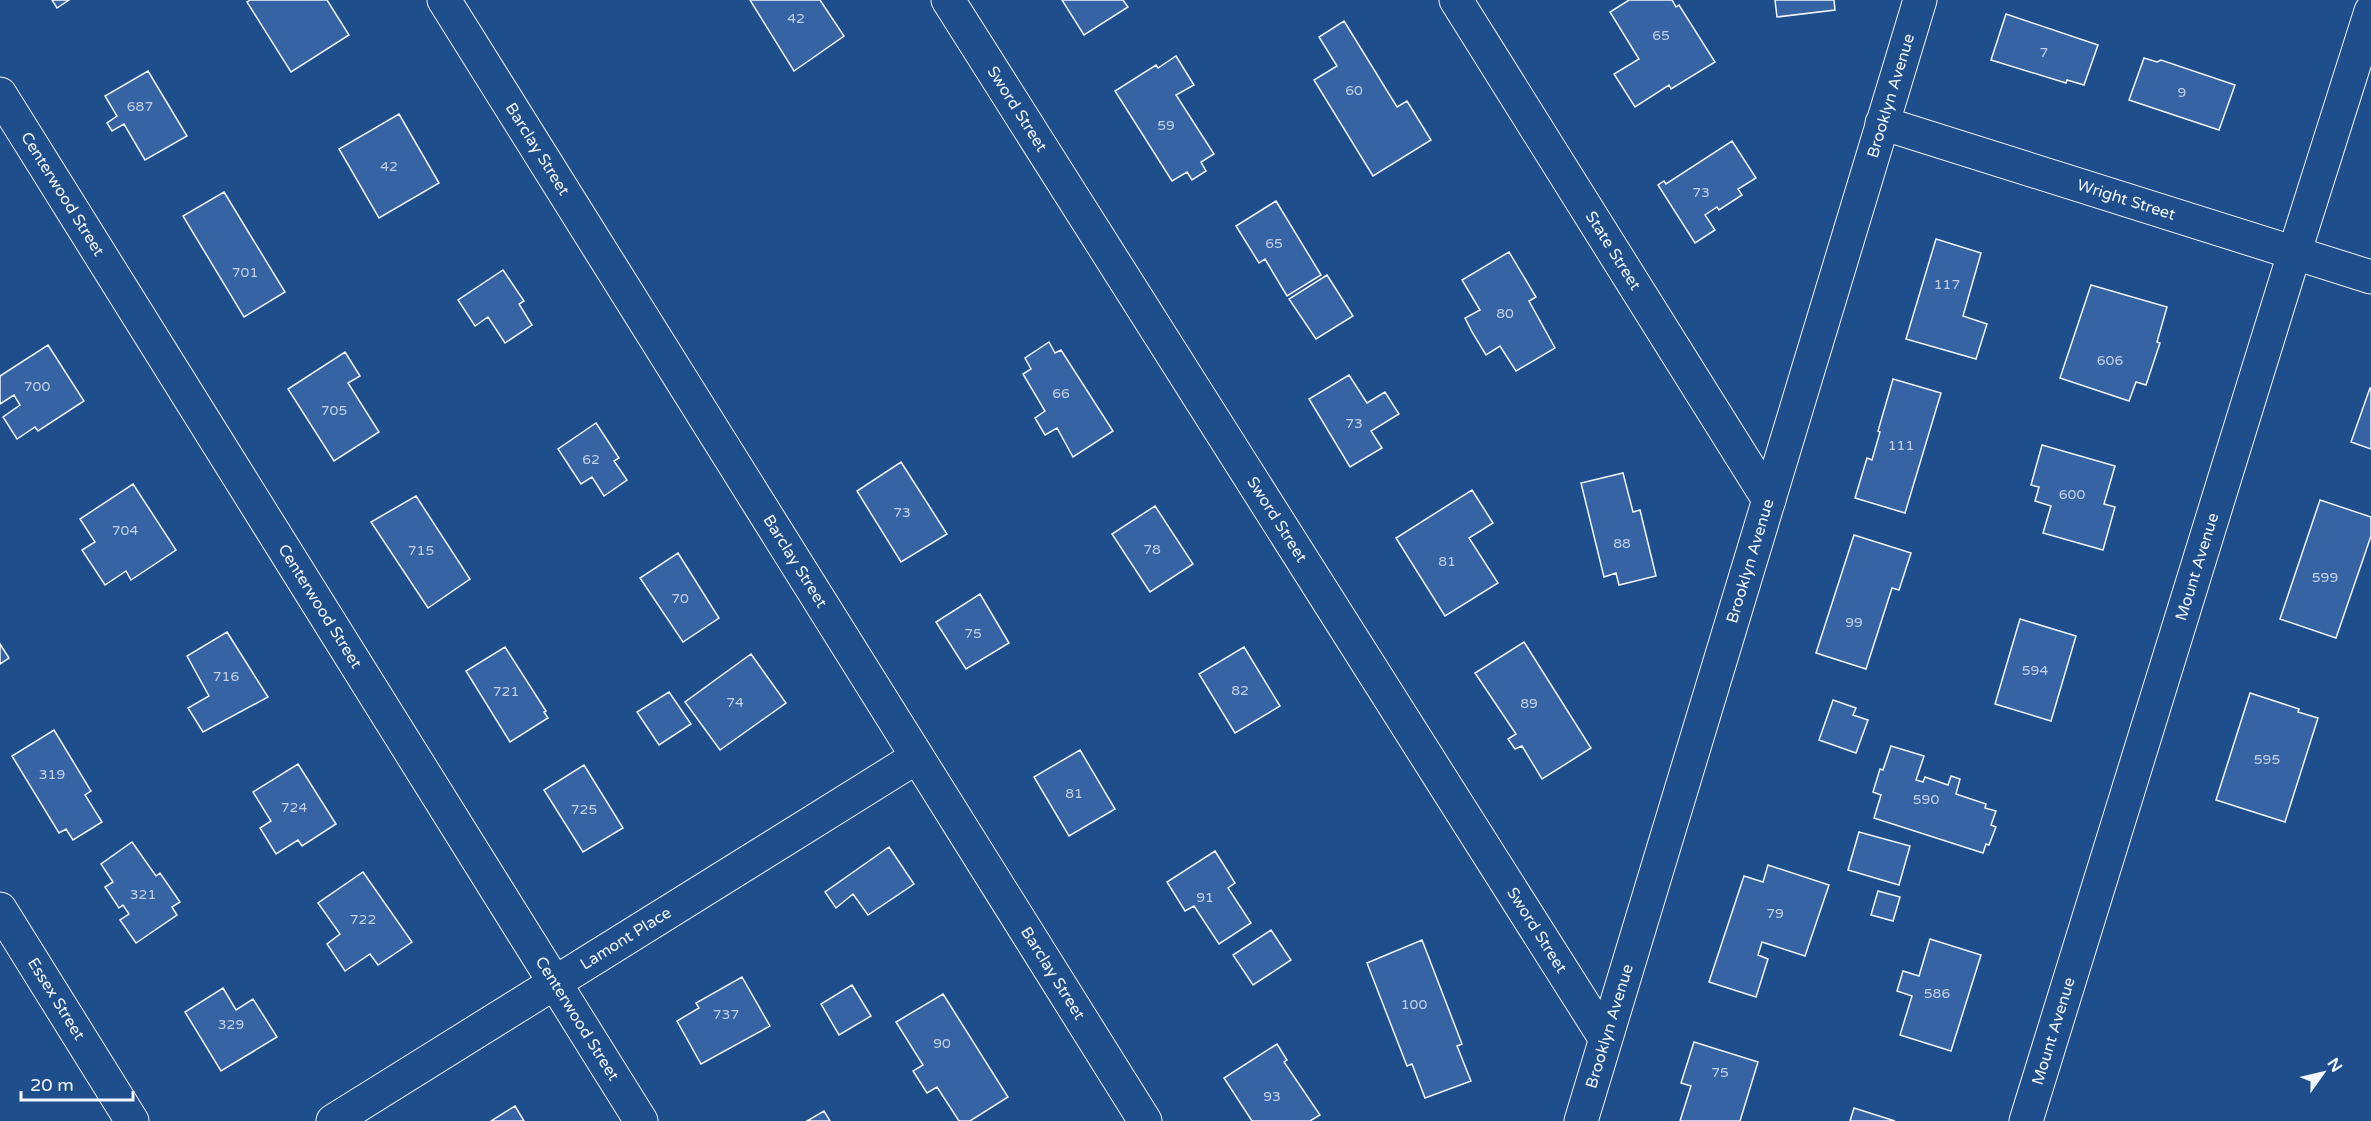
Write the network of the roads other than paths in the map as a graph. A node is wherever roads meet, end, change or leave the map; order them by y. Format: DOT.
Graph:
graph roads {
  1 [pos="444,0"];
  2 [pos="948,0"];
  3 [pos="1456,0"];
  4 [pos="1920,0"];
  5 [pos="2371,11"];
  6 [pos="0,94"];
  7 [pos="1882,123"];
  8 [pos="2294,254"];
  9 [pos="2371,277"];
  10 [pos="1769,500"];
  11 [pos="917,758"];
  12 [pos="0,909"];
  13 [pos="554,983"];
  14 [pos="1605,1038"];
  15 [pos="132,1121"];
  16 [pos="333,1121"];
  17 [pos="641,1121"];
  18 [pos="1145,1121"];
  19 [pos="1581,1121"];
  20 [pos="2026,1121"];
  1 -- 11 [label="street, Barclay Street"];
  2 -- 14 [label="street, Sword Street"];
  3 -- 10 [label="street, State Street"];
  4 -- 7 [label="street, Brooklyn Avenue"];
  5 -- 8 [label="street, Mount Avenue"];
  6 -- 13 [label="street, Centerwood Street"];
  7 -- 8 [label="street, Wright Street"];
  7 -- 10 [label="street, Brooklyn Avenue"];
  8 -- 9 [label="street, Wright Street"];
  8 -- 20 [label="street, Mount Avenue"];
  10 -- 14 [label="street, Brooklyn Avenue"];
  11 -- 13 [label="street, Lamont Place"];
  11 -- 18 [label="street, Barclay Street"];
  12 -- 15 [label="street, Essex Street"];
  13 -- 16 [label="street, Lamont Place"];
  13 -- 17 [label="street, Centerwood Street"];
  14 -- 19 [label="street, Brooklyn Avenue"];
}
